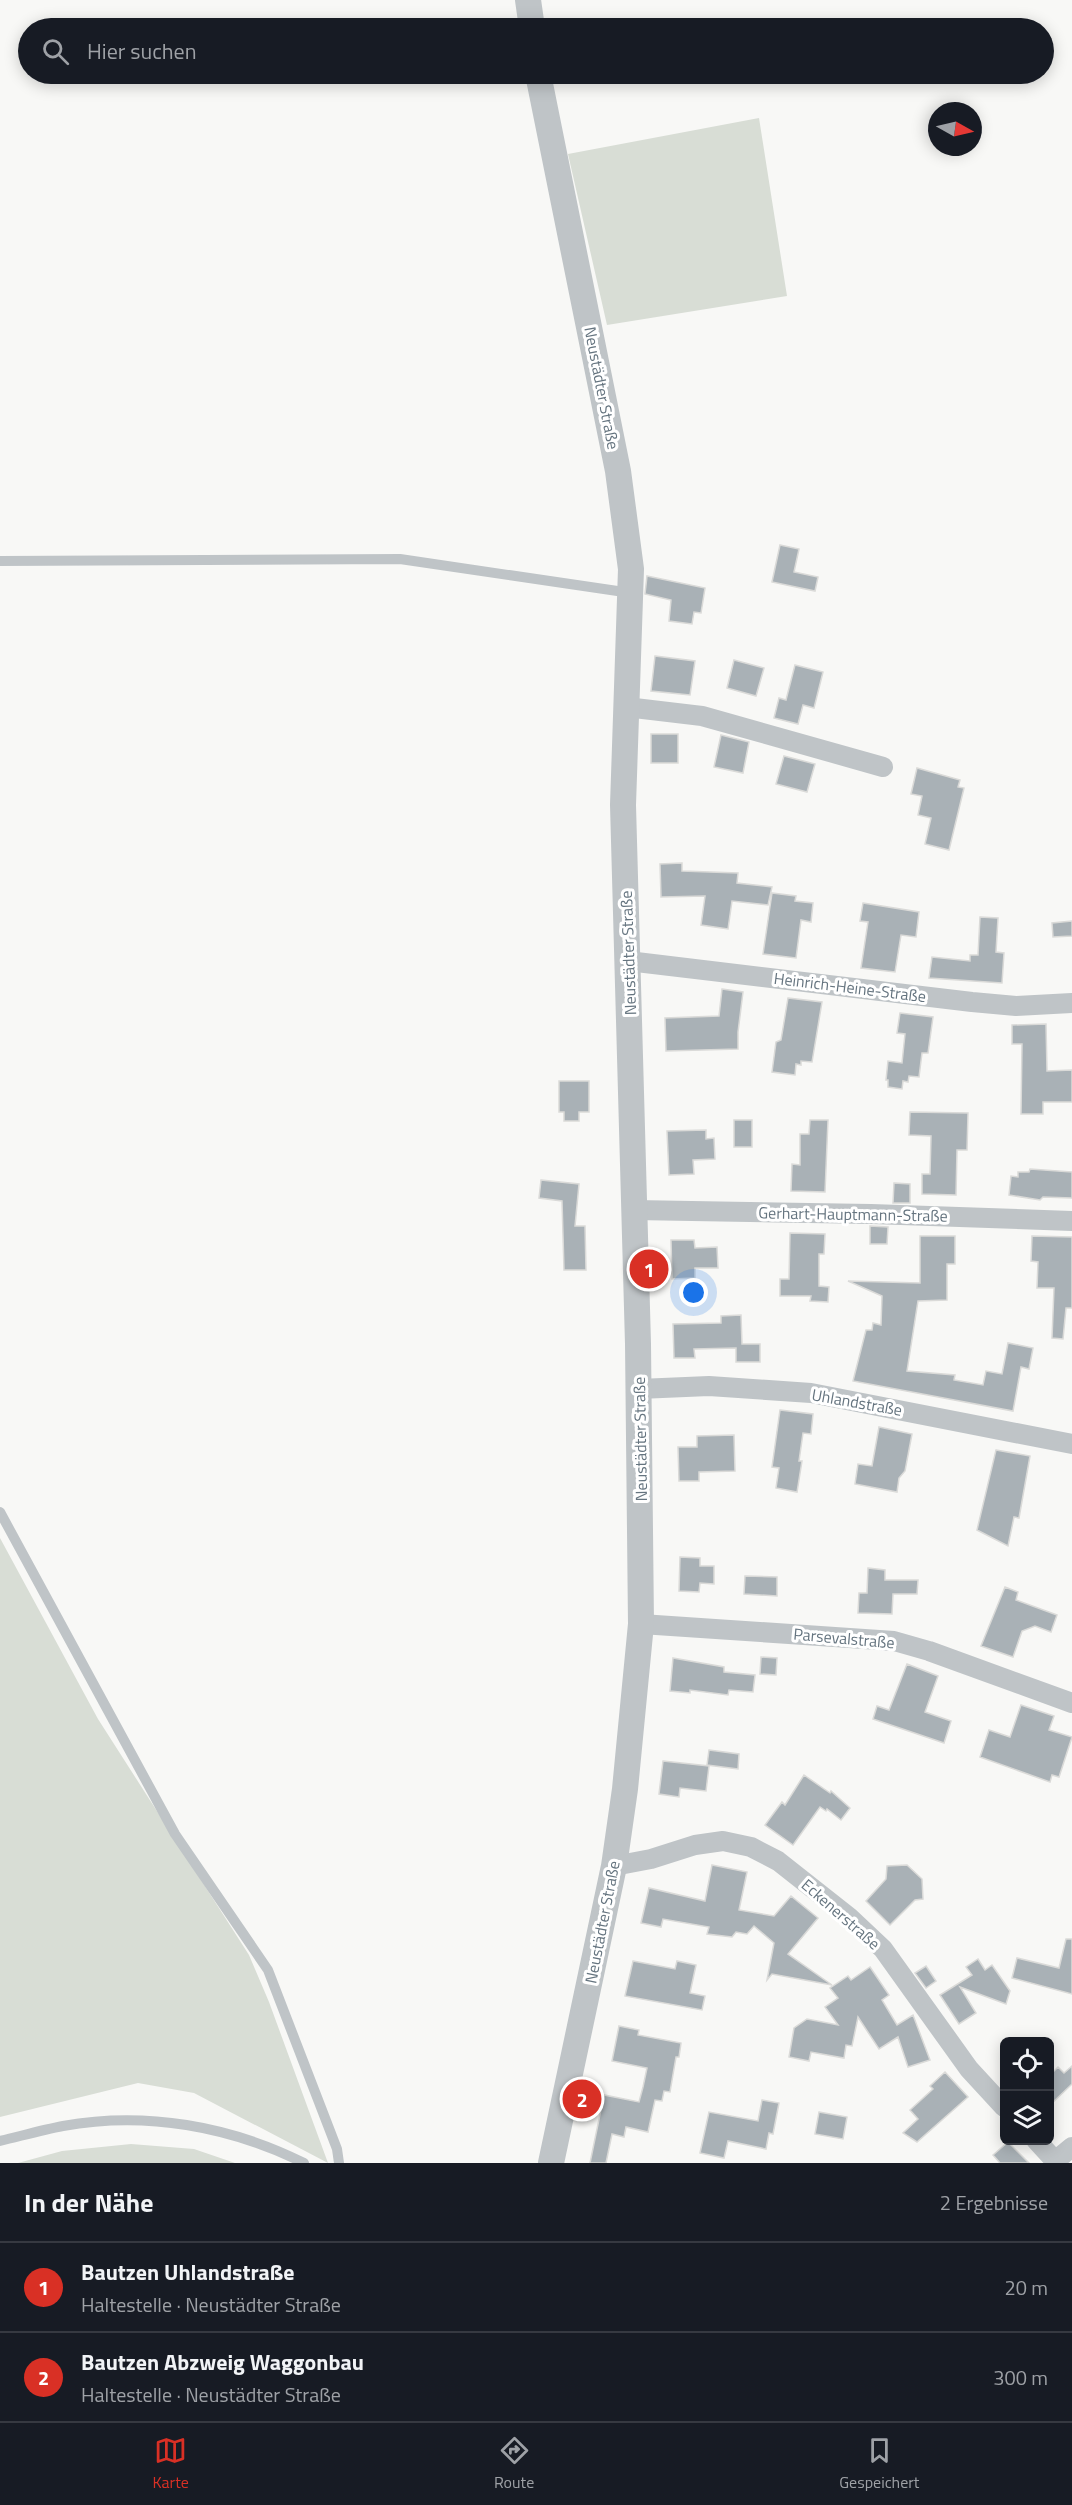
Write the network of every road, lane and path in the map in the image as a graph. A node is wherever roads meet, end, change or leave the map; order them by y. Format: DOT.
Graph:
graph roads {
  1 [pos="528,0"];
  2 [pos="531,18"];
  3 [pos="540,84"];
  4 [pos="0,561"];
  5 [pos="631,593"];
  6 [pos="626,707"];
  7 [pos="883,767"];
  8 [pos="628,961"];
  9 [pos="1072,1003"];
  10 [pos="634,1210"];
  11 [pos="1072,1221"];
  12 [pos="639,1389"];
  13 [pos="1072,1444"];
  14 [pos="0,1512"];
  15 [pos="641,1624"];
  16 [pos="1072,1703"];
  17 [pos="614,1866"];
  18 [pos="1000,2102"];
  19 [pos="0,2141"];
  20 [pos="1041,2145"];
  21 [pos="1072,2147"];
  22 [pos="1056,2162"];
  23 [pos="304,2163"];
  24 [pos="339,2163"];
  25 [pos="551,2163"];
  1 -- 2 [label="street"];
  3 -- 5 [label="street, Neustädter Straße"];
  4 -- 5 [label="lane"];
  5 -- 6 [label="street, Neustädter Straße"];
  6 -- 7 [label="street"];
  6 -- 8 [label="street, Neustädter Straße"];
  8 -- 9 [label="street, Heinrich-Heine-Straße"];
  8 -- 10 [label="street, Neustädter Straße"];
  10 -- 11 [label="street, Gerhart-Hauptmann-Straße"];
  10 -- 12 [label="street, Neustädter Straße"];
  12 -- 13 [label="street, Uhlandstraße"];
  12 -- 15 [label="street, Neustädter Straße"];
  14 -- 24 [label="lane"];
  15 -- 16 [label="street, Parsevalstraße"];
  15 -- 17 [label="street, Neustädter Straße"];
  17 -- 18 [label="street, Eckenerstraße"];
  17 -- 25 [label="street, Neustädter Straße"];
  19 -- 23 [label="lane"];
  20 -- 22 [label="street"];
  21 -- 22 [label="street"];
}
